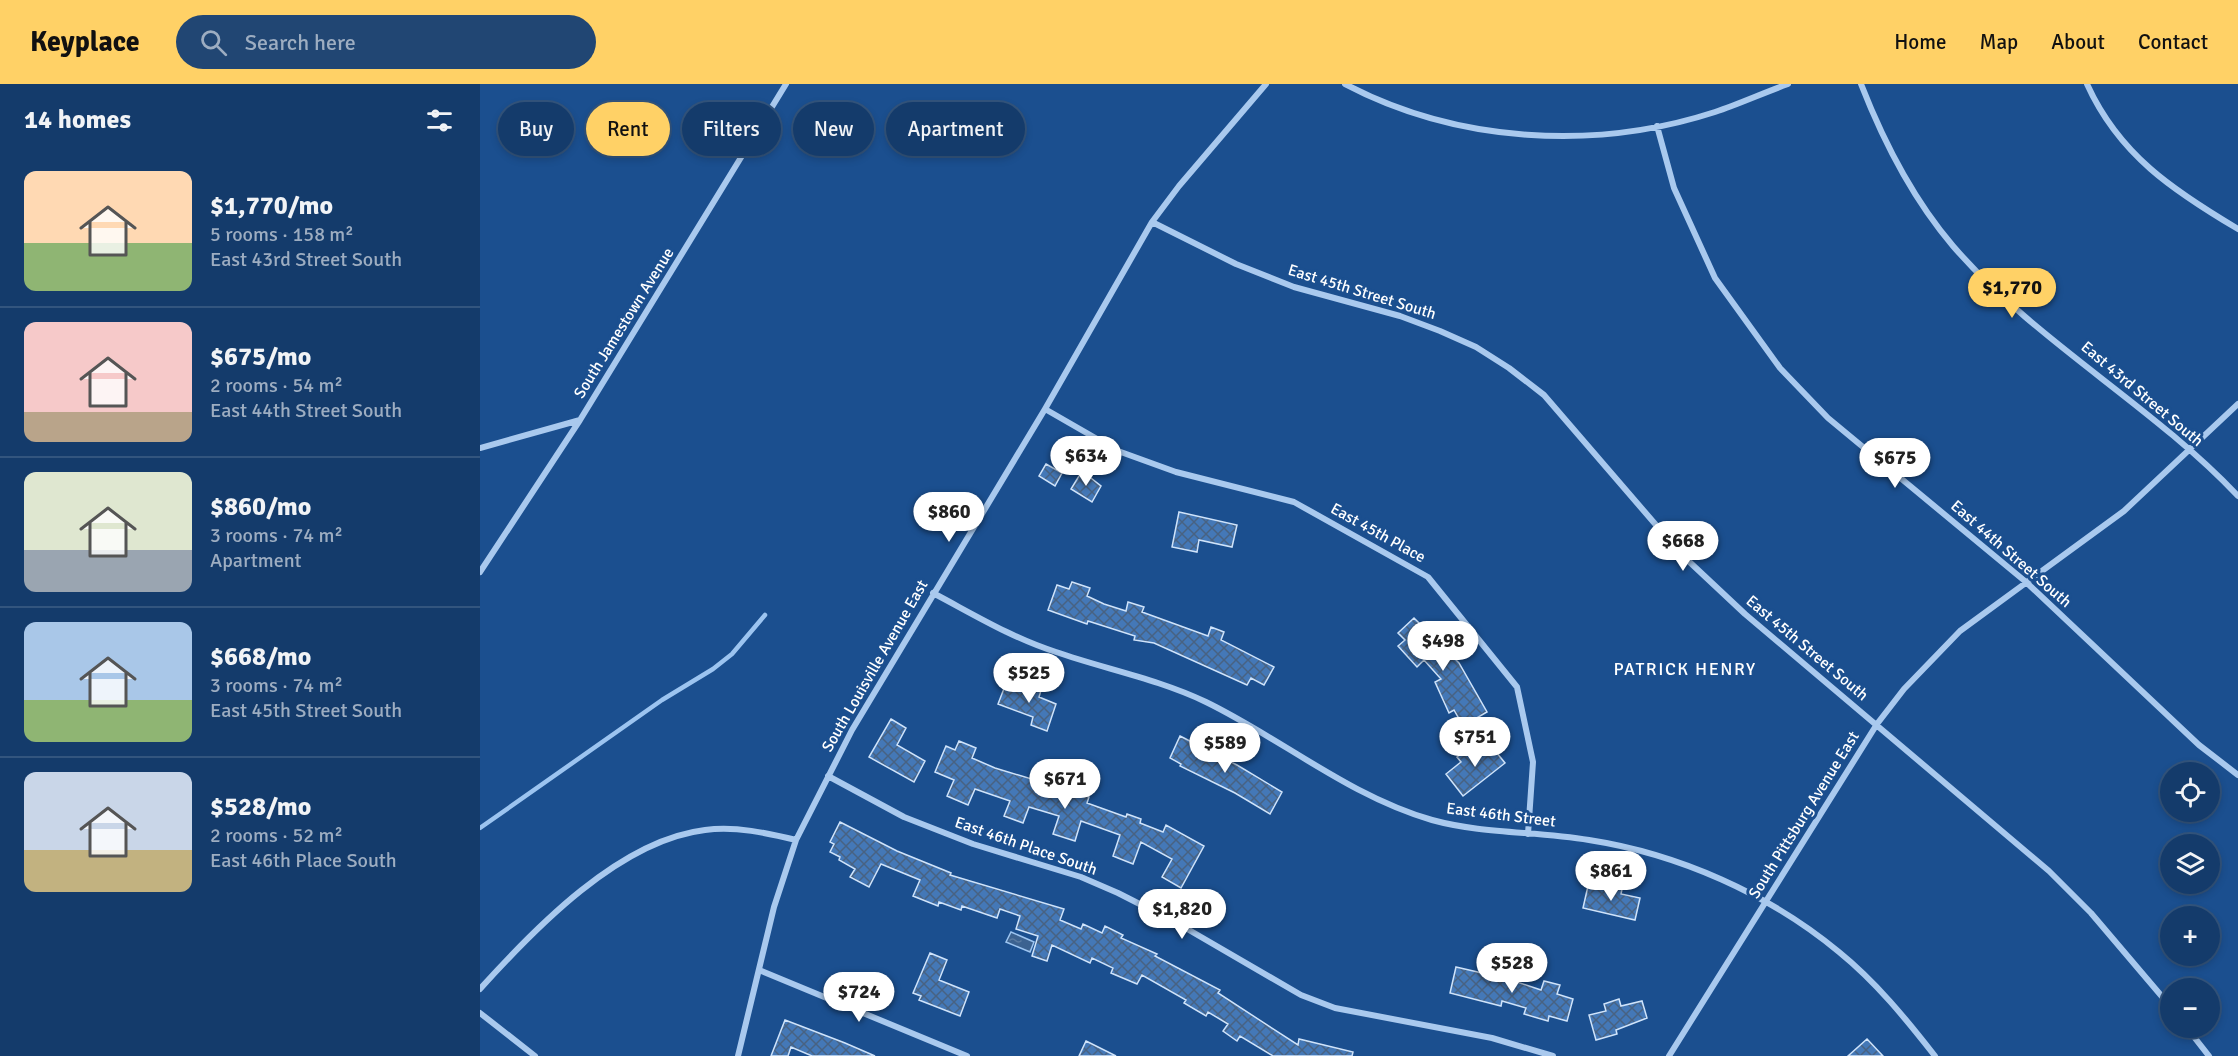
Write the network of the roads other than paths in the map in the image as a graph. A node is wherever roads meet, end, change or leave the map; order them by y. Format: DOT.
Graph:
graph roads {
  1 [pos="786,84"];
  2 [pos="1266,84"];
  3 [pos="1345,84"];
  4 [pos="1788,84"];
  5 [pos="1861,84"];
  6 [pos="2087,84"];
  7 [pos="1657,126"];
  8 [pos="1152,222"];
  9 [pos="2238,229"];
  10 [pos="2238,404"];
  11 [pos="1046,409"];
  12 [pos="580,420"];
  13 [pos="480,448"];
  14 [pos="2188,449"];
  15 [pos="2238,496"];
  16 [pos="480,572"];
  17 [pos="2026,582"];
  18 [pos="933,592"];
  19 [pos="1877,724"];
  20 [pos="2238,775"];
  21 [pos="828,776"];
  22 [pos="1528,834"];
  23 [pos="796,840"];
  24 [pos="1764,902"];
  25 [pos="759,970"];
  26 [pos="480,989"];
  27 [pos="2160,994"];
  28 [pos="480,1013"];
  29 [pos="2195,1038"];
  30 [pos="535,1056"];
  31 [pos="738,1056"];
  32 [pos="967,1056"];
  33 [pos="1553,1056"];
  34 [pos="1670,1056"];
  35 [pos="1935,1056"];
  36 [pos="2209,1056"];
  1 -- 12 [label="street, South Jamestown Avenue"];
  2 -- 8 [label="street, South Louisville Avenue East"];
  3 -- 7 [label="street"];
  4 -- 7 [label="street"];
  5 -- 14 [label="street, East 43rd Street South"];
  6 -- 9 [label="street"];
  7 -- 17 [label="street, East 44th Street South"];
  8 -- 11 [label="street, South Louisville Avenue East"];
  8 -- 19 [label="street, East 45th Street South"];
  10 -- 14 [label="street, South Pittsburg Avenue East"];
  11 -- 18 [label="street, South Louisville Avenue East"];
  11 -- 22 [label="street, East 45th Place"];
  12 -- 13 [label="street"];
  12 -- 16 [label="street, South Jamestown Avenue"];
  14 -- 15 [label="street, East 43rd Street South"];
  14 -- 17 [label="street, South Pittsburg Avenue East"];
  17 -- 19 [label="street, South Pittsburg Avenue East"];
  17 -- 20 [label="street, East 44th Street South"];
  18 -- 21 [label="street, South Louisville Avenue East"];
  18 -- 22 [label="street, East 46th Street"];
  19 -- 24 [label="street, South Pittsburg Avenue East"];
  19 -- 27 [label="street, East 45th Street South"];
  21 -- 23 [label="street, South Louisville Avenue East"];
  21 -- 33 [label="street, East 46th Place South"];
  22 -- 24 [label="street, East 46th Street"];
  23 -- 25 [label="street, South Louisville Avenue East"];
  23 -- 26 [label="street"];
  24 -- 34 [label="street, South Pittsburg Avenue East"];
  24 -- 35 [label="street, East 46th Street"];
  25 -- 31 [label="street, South Louisville Avenue East"];
  25 -- 32 [label="street"];
  28 -- 30 [label="street"];
  29 -- 36 [label="street"];
}
